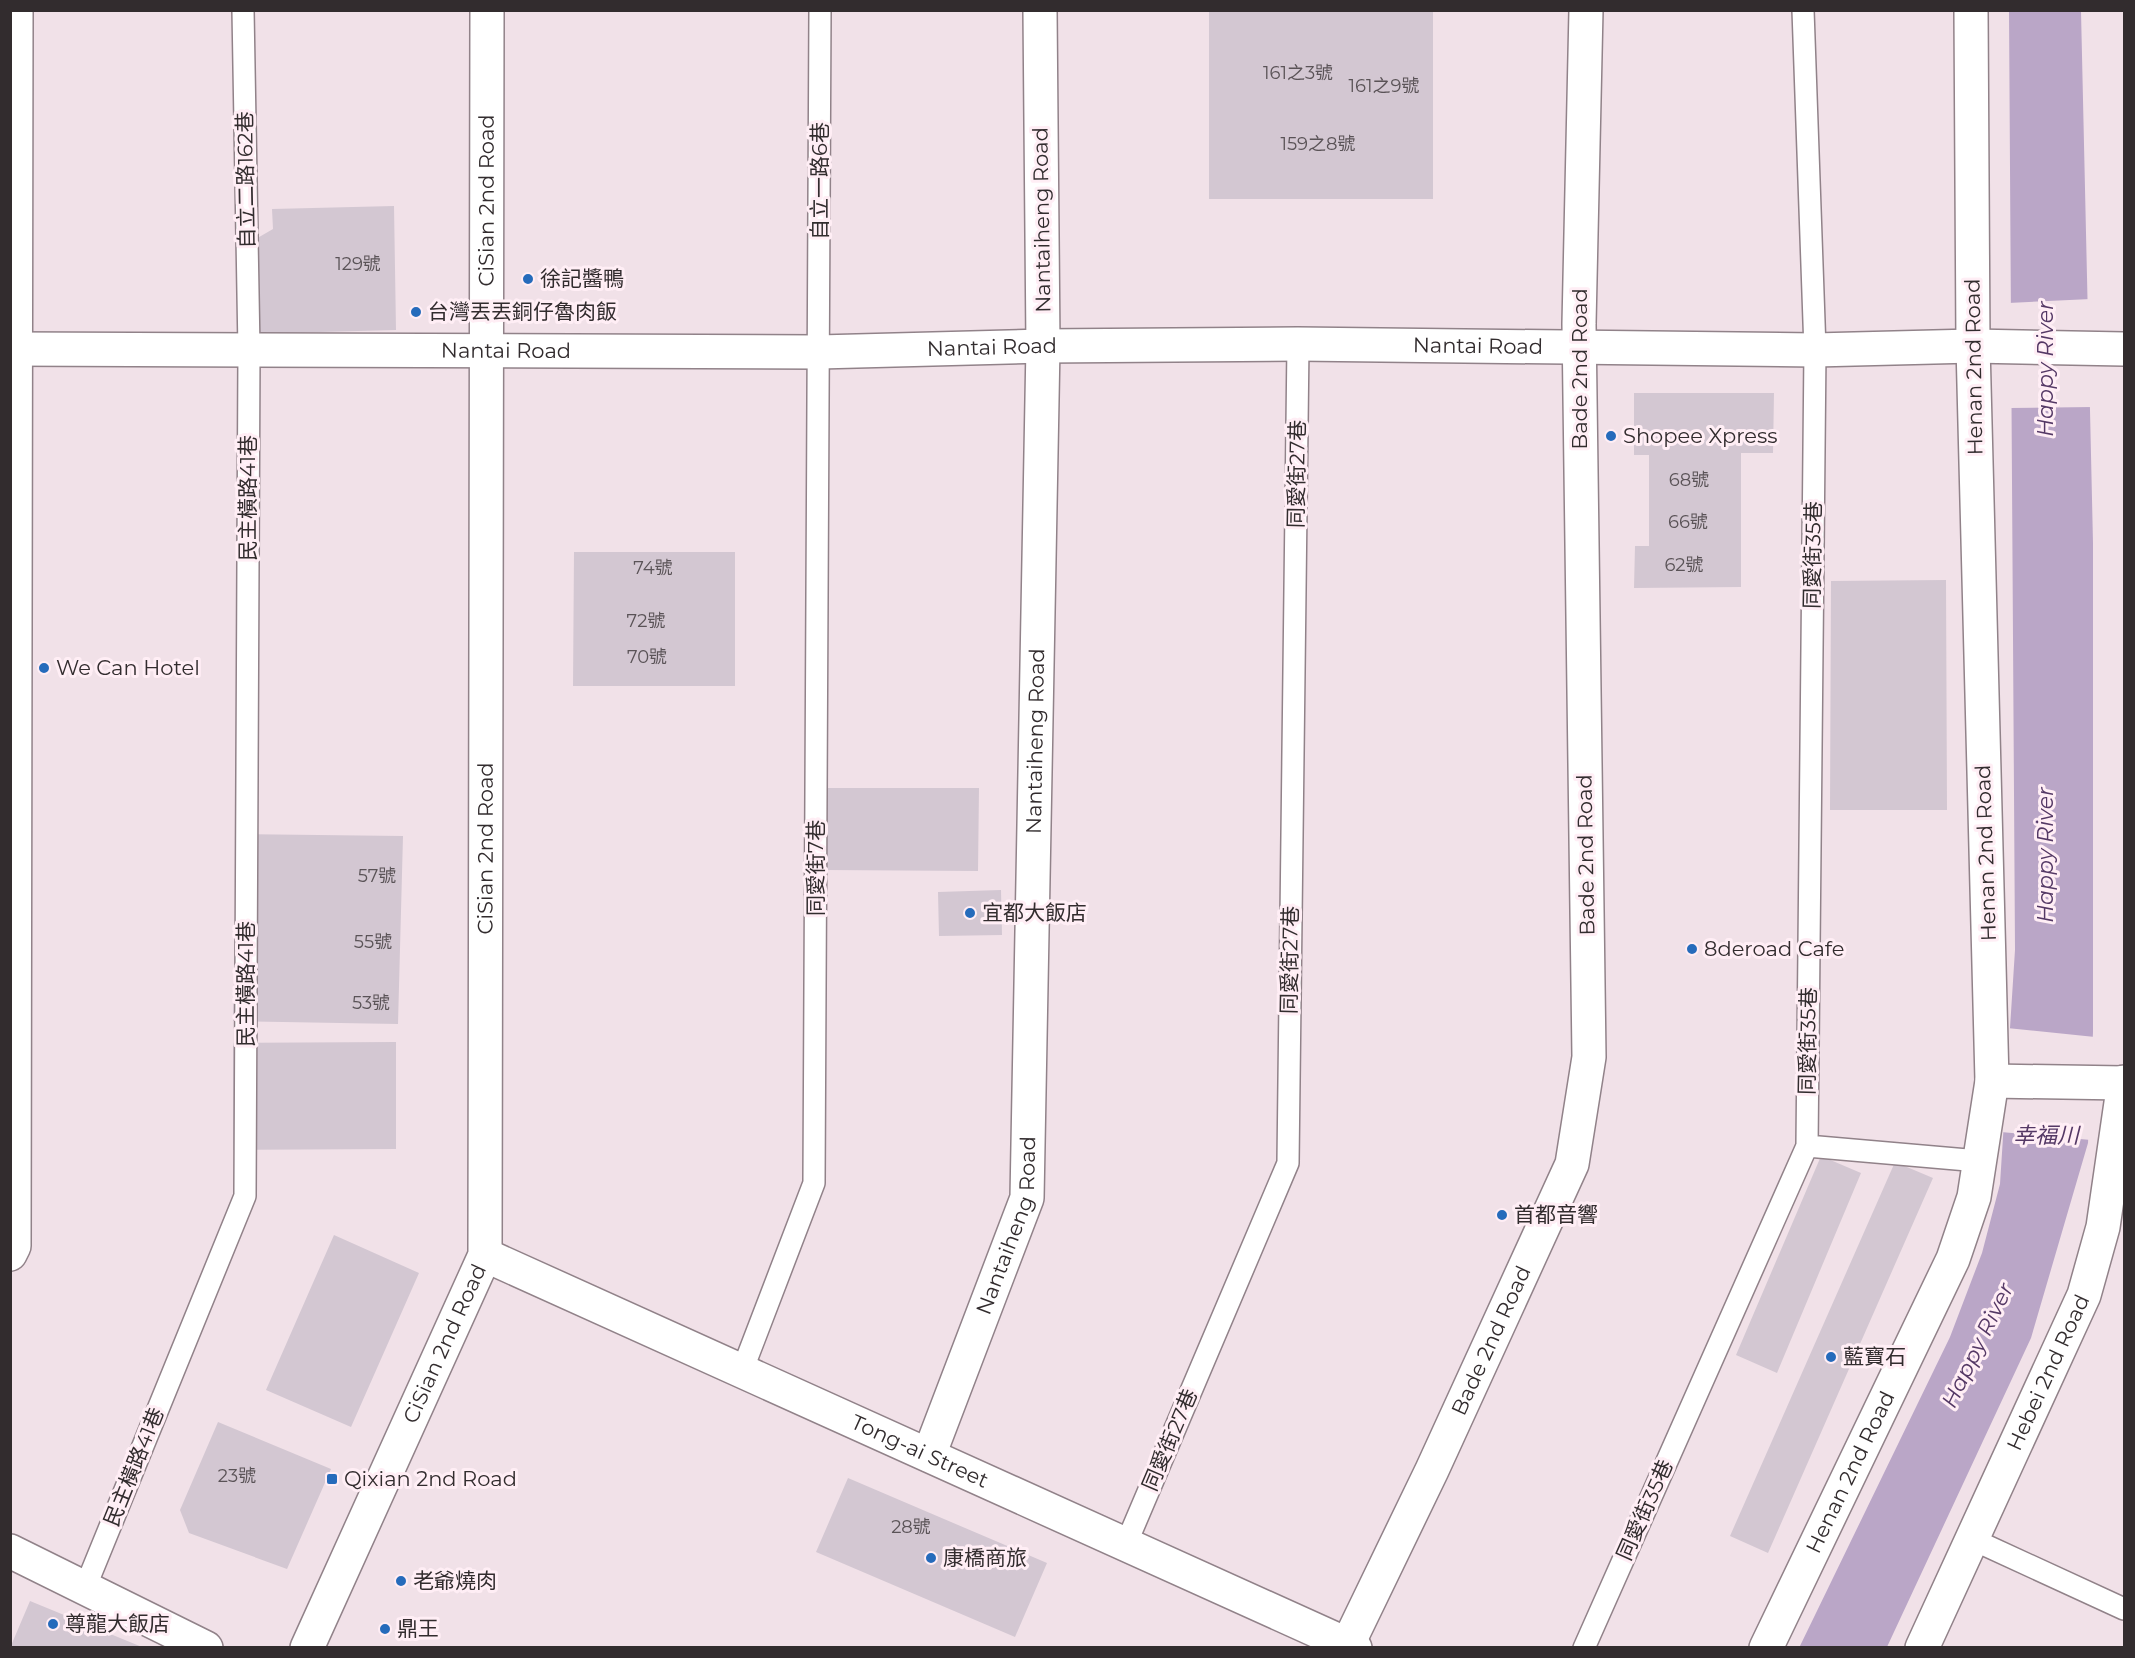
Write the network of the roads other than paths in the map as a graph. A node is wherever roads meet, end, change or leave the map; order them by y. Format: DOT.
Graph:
graph roads {
  1 [pos="16,10"];
  2 [pos="243,10"];
  3 [pos="487,10"];
  4 [pos="820,10"];
  5 [pos="1040,10"];
  6 [pos="1586,10"];
  7 [pos="1803,10"];
  8 [pos="1971,10"];
  9 [pos="1298,344"];
  10 [pos="1043,346"];
  11 [pos="1973,346"];
  12 [pos="1579,347"];
  13 [pos="13,349"];
  14 [pos="2124,349"];
  15 [pos="249,350"];
  16 [pos="485,350"];
  17 [pos="1815,350"];
  18 [pos="819,352"];
  19 [pos="1992,1081"];
  20 [pos="2124,1083"];
  21 [pos="1807,1146"];
  22 [pos="1979,1161"];
  23 [pos="10,1254"];
  24 [pos="485,1255"];
  25 [pos="742,1371"];
  26 [pos="929,1455"];
  27 [pos="1974,1540"];
  28 [pos="1126,1544"];
  29 [pos="10,1551"];
  30 [pos="85,1588"];
  31 [pos="2124,1610"];
  32 [pos="1350,1646"];
  33 [pos="206,1647"];
  34 [pos="307,1647"];
  35 [pos="1584,1647"];
  36 [pos="1766,1647"];
  37 [pos="1922,1647"];
  1 -- 13 [label="street"];
  2 -- 15 [label="lane, 自立二路162巷"];
  3 -- 16 [label="street, CiSian 2nd Road"];
  4 -- 18 [label="lane, 自立一路6巷"];
  5 -- 10 [label="street, Nantaiheng Road"];
  6 -- 12 [label="street, Bade 2nd Road"];
  7 -- 17 [label="lane, 同愛街35巷"];
  8 -- 11 [label="street, Henan 2nd Road"];
  9 -- 10 [label="street, Nantai Road"];
  9 -- 12 [label="street, Nantai Road"];
  9 -- 28 [label="lane, 同愛街27巷"];
  10 -- 18 [label="street, Nantai Road"];
  10 -- 26 [label="street, Nantaiheng Road"];
  11 -- 14 [label="street, Nantai Road"];
  11 -- 17 [label="street, Nantai Road"];
  11 -- 19 [label="street, Henan 2nd Road"];
  12 -- 17 [label="street, Nantai Road"];
  12 -- 32 [label="street, Bade 2nd Road"];
  13 -- 15 [label="street, Nantai Road"];
  13 -- 23 [label="street"];
  15 -- 16 [label="street, Nantai Road"];
  15 -- 30 [label="lane, 民主橫路41巷"];
  16 -- 18 [label="street, Nantai Road"];
  16 -- 24 [label="street, CiSian 2nd Road"];
  17 -- 21 [label="lane, 同愛街35巷"];
  18 -- 25 [label="lane, 同愛街7巷"];
  19 -- 20 [label="street"];
  19 -- 22 [label="street, Henan 2nd Road"];
  20 -- 27 [label="street, Hebei 2nd Road"];
  21 -- 22 [label="lane"];
  21 -- 35 [label="lane, 同愛街35巷"];
  22 -- 36 [label="street, Henan 2nd Road"];
  24 -- 25 [label="street, Tong-ai Street"];
  24 -- 34 [label="street, CiSian 2nd Road"];
  25 -- 26 [label="street, Tong-ai Street"];
  26 -- 28 [label="street, Tong-ai Street"];
  27 -- 31 [label="lane"];
  27 -- 37 [label="street, Hebei 2nd Road"];
  28 -- 32 [label="street, Tong-ai Street"];
  29 -- 30 [label="street"];
  30 -- 33 [label="street"];
}
